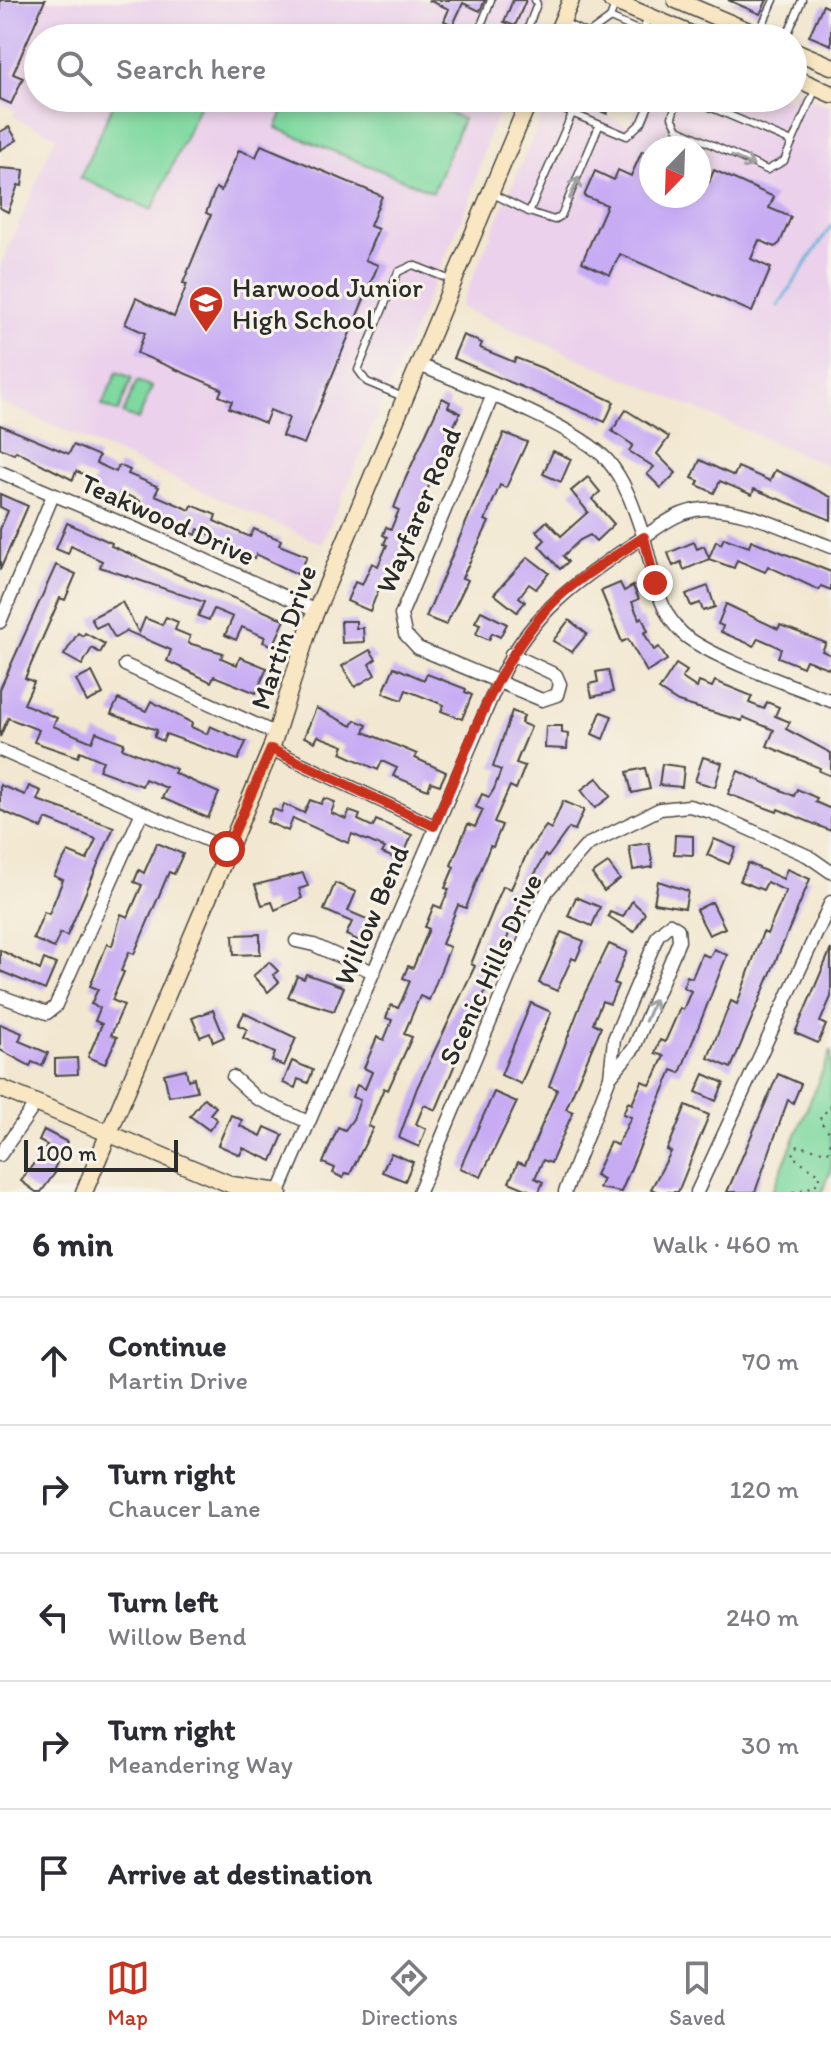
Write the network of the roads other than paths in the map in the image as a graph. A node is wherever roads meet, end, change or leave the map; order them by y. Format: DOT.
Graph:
graph roads {
  1 [pos="491,0"];
  2 [pos="535,0"];
  3 [pos="571,0"];
  4 [pos="676,0"];
  5 [pos="774,0"];
  6 [pos="802,0"];
  7 [pos="612,7"];
  8 [pos="712,15"];
  9 [pos="562,22"];
  10 [pos="482,24"];
  11 [pos="529,24"];
  12 [pos="566,24"];
  13 [pos="597,24"];
  14 [pos="662,24"];
  15 [pos="708,24"];
  16 [pos="732,24"];
  17 [pos="765,24"];
  18 [pos="792,24"];
  19 [pos="807,56"];
  20 [pos="831,66"];
  21 [pos="824,90"];
  22 [pos="527,112"];
  23 [pos="567,112"];
  24 [pos="645,112"];
  25 [pos="674,112"];
  26 [pos="722,112"];
  27 [pos="572,114"];
  28 [pos="599,126"];
  29 [pos="792,142"];
  30 [pos="491,193"];
  31 [pos="529,212"];
  32 [pos="454,281"];
  33 [pos="419,365"];
  34 [pos="492,397"];
  35 [pos="405,398"];
  36 [pos="0,472"];
  37 [pos="53,495"];
  38 [pos="644,537"];
  39 [pos="831,547"];
  40 [pos="316,611"];
  41 [pos="0,622"];
  42 [pos="511,654"];
  43 [pos="125,665"];
  44 [pos="499,680"];
  45 [pos="831,701"];
  46 [pos="274,741"];
  47 [pos="0,750"];
  48 [pos="142,812"];
  49 [pos="434,826"];
  50 [pos="227,849"];
  51 [pos="831,872"];
  52 [pos="831,902"];
  53 [pos="296,941"];
  54 [pos="373,972"];
  55 [pos="0,996"];
  56 [pos="233,1077"];
  57 [pos="610,1077"];
  58 [pos="0,1088"];
  59 [pos="36,1103"];
  60 [pos="308,1122"];
  61 [pos="108,1134"];
  62 [pos="0,1155"];
  63 [pos="84,1192"];
  64 [pos="279,1192"];
  65 [pos="419,1192"];
  66 [pos="565,1192"];
  67 [pos="697,1192"];
  1 -- 10 [label="lane"];
  2 -- 11 [label="lane"];
  3 -- 9 [label="street"];
  4 -- 8 [label="street"];
  5 -- 17 [label="lane"];
  6 -- 18 [label="lane"];
  7 -- 13 [label="lane"];
  7 -- 14 [label="street"];
  8 -- 15 [label="street"];
  8 -- 16 [label="street"];
  9 -- 12 [label="lane"];
  19 -- 20 [label="street"];
  21 -- 29 [label="lane"];
  22 -- 30 [label="street, Martin Drive"];
  23 -- 27 [label="lane"];
  24 -- 28 [label="lane"];
  25 -- 29 [label="lane, one-way"];
  26 -- 29 [label="lane"];
  27 -- 28 [label="lane"];
  27 -- 31 [label="lane"];
  31 -- 28 [label="lane, one-way"];
  30 -- 31 [label="lane"];
  30 -- 32 [label="street, Martin Drive"];
  32 -- 33 [label="street, Martin Drive"];
  32 -- 35 [label="lane"];
  33 -- 34 [label="street"];
  33 -- 35 [label="street, Martin Drive"];
  34 -- 38 [label="street"];
  34 -- 44 [label="street, Wayfarer Road"];
  35 -- 40 [label="street, Martin Drive"];
  36 -- 37 [label="street, Teakwood Drive"];
  37 -- 40 [label="street, Teakwood Drive"];
  37 -- 41 [label="street"];
  38 -- 39 [label="street, Willow Bend"];
  38 -- 42 [label="street, Willow Bend"];
  38 -- 45 [label="street"];
  40 -- 46 [label="street, Martin Drive"];
  42 -- 44 [label="street, Willow Bend"];
  42 -- 44 [label="street, Wayfarer Road"];
  43 -- 46 [label="street"];
  44 -- 49 [label="street, Willow Bend"];
  46 -- 49 [label="street"];
  46 -- 50 [label="street, Martin Drive"];
  47 -- 48 [label="street"];
  48 -- 50 [label="street"];
  48 -- 55 [label="street"];
  49 -- 54 [label="street, Willow Bend"];
  50 -- 61 [label="street, Martin Drive"];
  51 -- 65 [label="street, Scenic Hills Drive"];
  52 -- 67 [label="street"];
  53 -- 54 [label="street"];
  54 -- 60 [label="street, Willow Bend"];
  56 -- 60 [label="street"];
  57 -- 57 [label="street, one-way"];
  57 -- 66 [label="street"];
  58 -- 59 [label="street"];
  59 -- 61 [label="street"];
  59 -- 62 [label="street"];
  60 -- 64 [label="street, Willow Bend"];
  61 -- 63 [label="street, Martin Drive"];
  61 -- 64 [label="street"];
}
